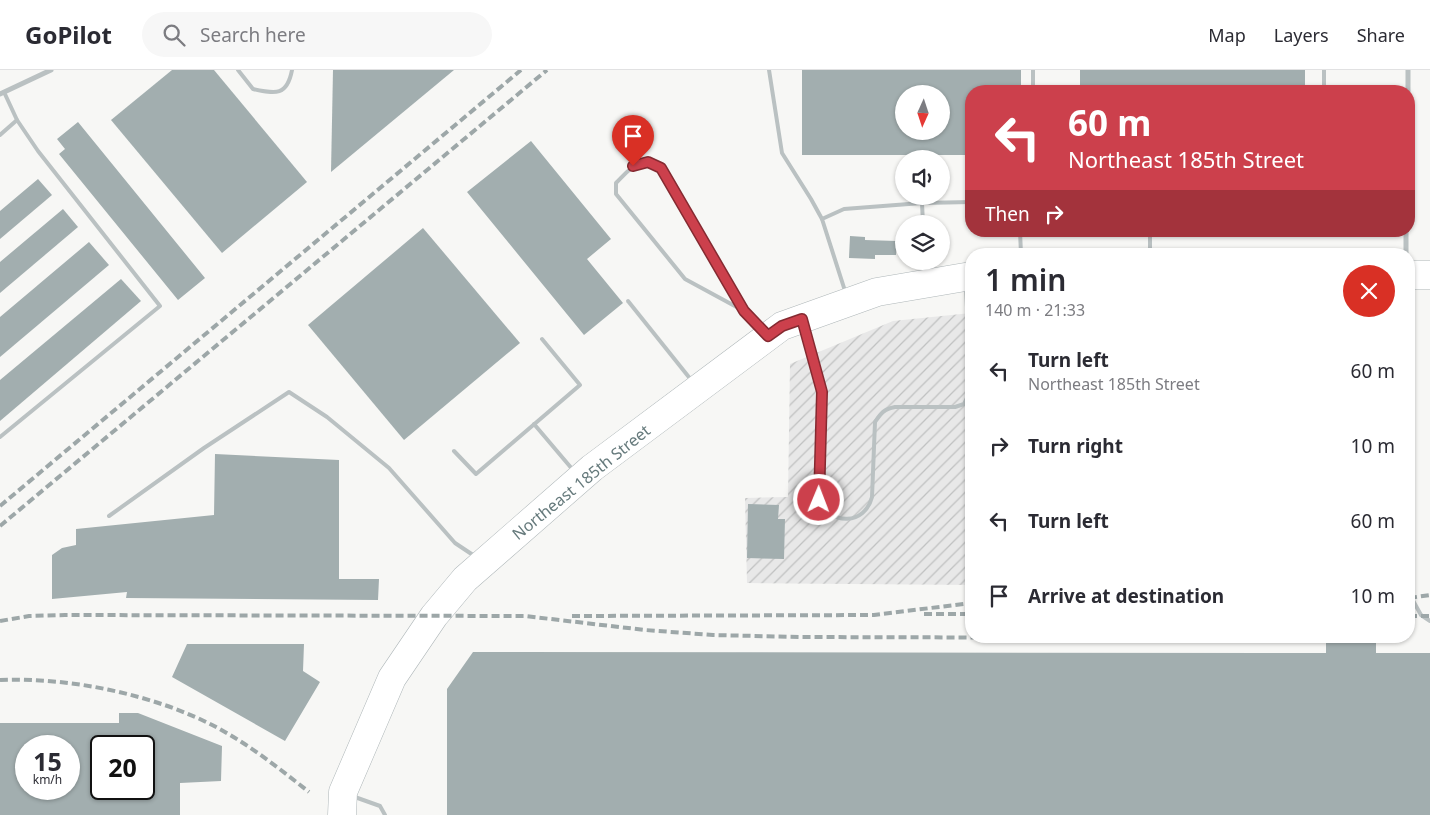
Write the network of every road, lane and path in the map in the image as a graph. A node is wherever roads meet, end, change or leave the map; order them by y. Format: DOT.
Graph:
graph roads {
  1 [pos="51,70"];
  2 [pos="238,70"];
  3 [pos="292,70"];
  4 [pos="769,70"];
  5 [pos="1033,70"];
  6 [pos="1324,70"];
  7 [pos="1408,70"];
  8 [pos="1033,85"];
  9 [pos="1324,85"];
  10 [pos="1408,85"];
  11 [pos="2,93"];
  12 [pos="16,120"];
  13 [pos="0,135"];
  14 [pos="965,202"];
  15 [pos="950,203"];
  16 [pos="906,205"];
  17 [pos="822,219"];
  18 [pos="926,273"];
  19 [pos="1415,275"];
  20 [pos="1430,275"];
  21 [pos="965,277"];
  22 [pos="628,301"];
  23 [pos="849,302"];
  24 [pos="744,311"];
  25 [pos="802,319"];
  26 [pos="768,336"];
  27 [pos="542,339"];
  28 [pos="698,389"];
  29 [pos="965,402"];
  30 [pos="534,424"];
  31 [pos="0,437"];
  32 [pos="454,450"];
  33 [pos="581,478"];
  34 [pos="109,516"];
  35 [pos="484,562"];
  36 [pos="1415,605"];
  37 [pos="1430,622"];
  38 [pos="342,804"];
  39 [pos="385,815"];
  1 -- 11 [label="street"];
  2 -- 3 [label="lane"];
  4 -- 17 [label="lane"];
  5 -- 8 [label="lane"];
  6 -- 9 [label="lane"];
  7 -- 10 [label="street"];
  11 -- 12 [label="lane"];
  12 -- 13 [label="lane"];
  12 -- 31 [label="lane"];
  14 -- 15 [label="lane"];
  16 -- 17 [label="lane"];
  17 -- 23 [label="lane"];
  18 -- 21 [label="street, Northeast 185th Street"];
  18 -- 23 [label="street, Northeast 185th Street"];
  19 -- 20 [label="street"];
  22 -- 28 [label="lane"];
  23 -- 25 [label="street, Northeast 185th Street"];
  24 -- 24 [label="lane"];
  24 -- 26 [label="lane"];
  25 -- 26 [label="street, Northeast 185th Street"];
  25 -- 29 [label="lane"];
  26 -- 28 [label="street, Northeast 185th Street"];
  27 -- 30 [label="lane"];
  28 -- 33 [label="street, Northeast 185th Street"];
  30 -- 32 [label="lane"];
  30 -- 33 [label="lane"];
  33 -- 35 [label="street, Northeast 185th Street"];
  34 -- 35 [label="lane"];
  35 -- 38 [label="street, Northeast 185th Street"];
  36 -- 37 [label="lane"];
  38 -- 39 [label="lane"];
}
